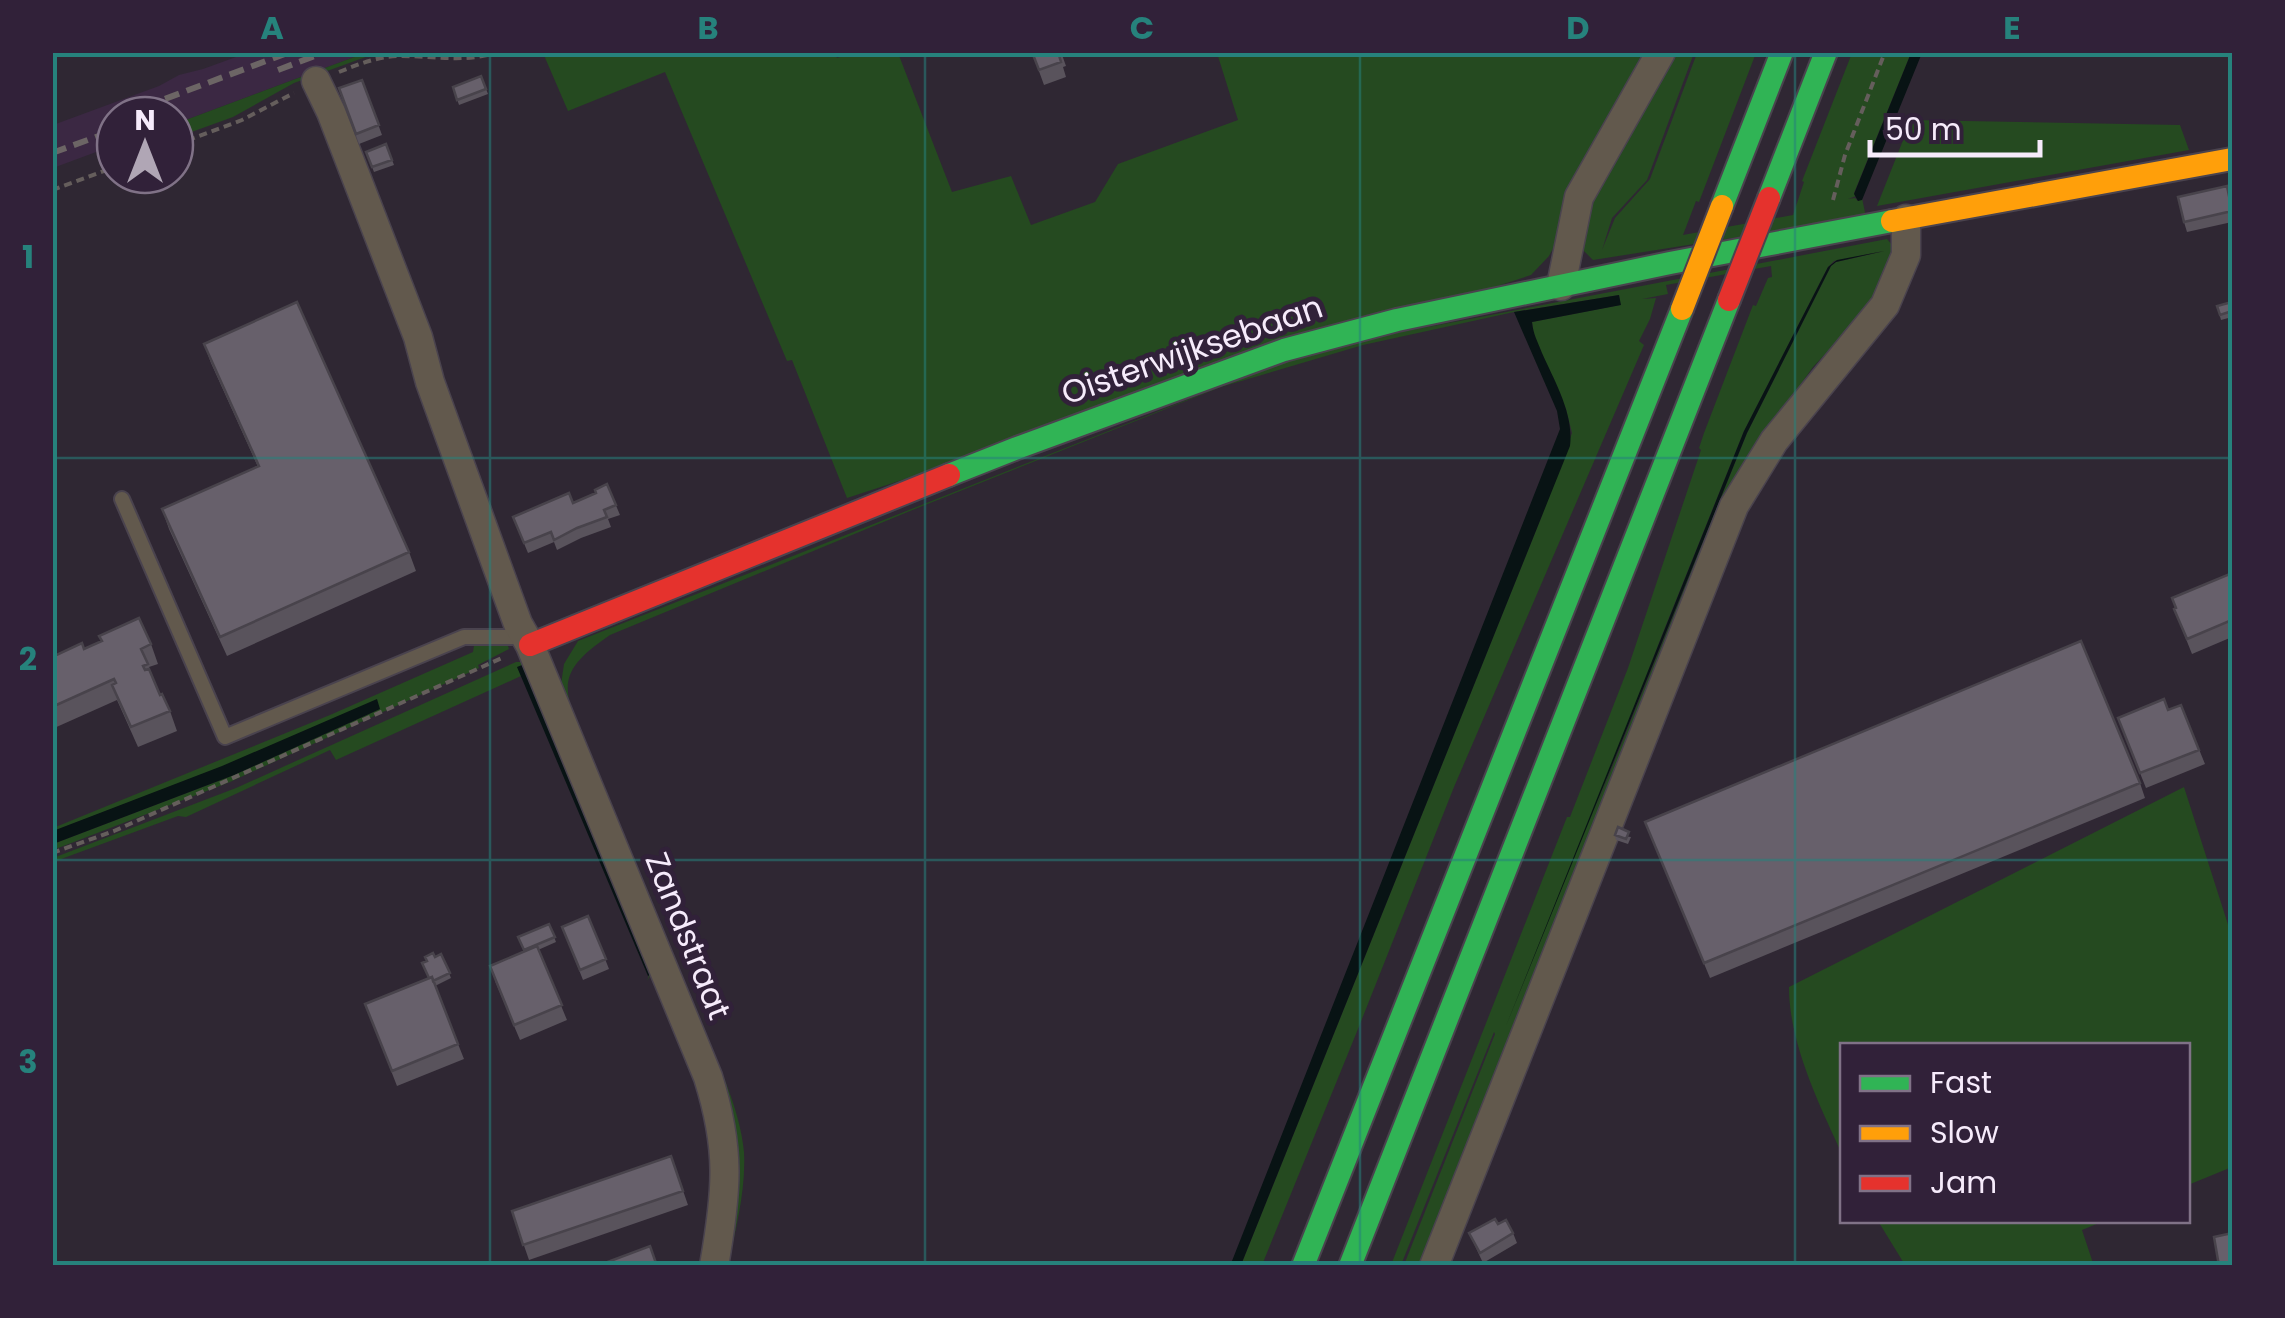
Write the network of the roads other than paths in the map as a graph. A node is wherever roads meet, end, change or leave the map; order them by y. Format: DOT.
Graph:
graph roads {
  1 [pos="1661,52"];
  2 [pos="1782,52"];
  3 [pos="1826,52"];
  4 [pos="316,81"];
  5 [pos="2232,159"];
  6 [pos="1906,219"];
  7 [pos="1561,286"];
  8 [pos="122,499"];
  9 [pos="528,641"];
  10 [pos="714,1266"];
  11 [pos="1304,1266"];
  12 [pos="1350,1266"];
  13 [pos="1434,1266"];
  1 -- 7 [label="street"];
  2 -- 11 [label="main road, bridge"];
  3 -- 12 [label="main road, bridge"];
  4 -- 9 [label="street, Zandstraat"];
  5 -- 6 [label="main road, Oisterwijksebaan"];
  6 -- 7 [label="main road, Oisterwijksebaan"];
  6 -- 13 [label="street"];
  7 -- 9 [label="main road, Oisterwijksebaan"];
  8 -- 9 [label="lane"];
  9 -- 10 [label="street, Zandstraat"];
}
